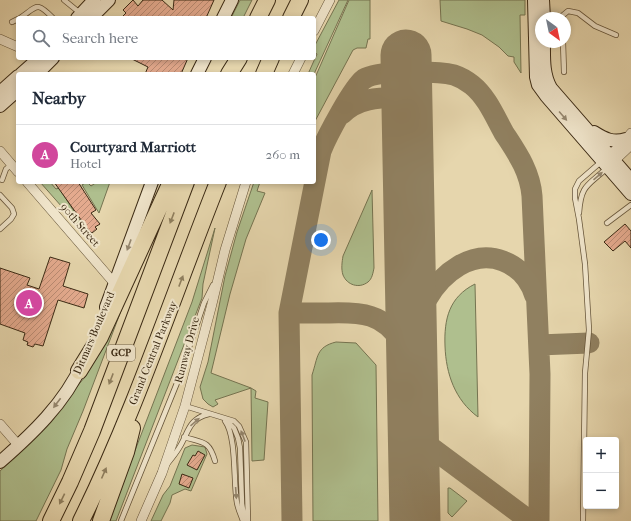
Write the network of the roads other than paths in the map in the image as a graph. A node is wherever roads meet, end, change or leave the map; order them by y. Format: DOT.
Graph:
graph roads {
  1 [pos="64,0"];
  2 [pos="94,0"];
  3 [pos="109,0"];
  4 [pos="232,0"];
  5 [pos="267,0"];
  6 [pos="300,0"];
  7 [pos="330,0"];
  8 [pos="534,0"];
  9 [pos="543,0"];
  10 [pos="544,12"];
  11 [pos="567,12"];
  12 [pos="23,16"];
  13 [pos="51,16"];
  14 [pos="83,16"];
  15 [pos="85,16"];
  16 [pos="85,16"];
  17 [pos="224,16"];
  18 [pos="259,16"];
  19 [pos="292,16"];
  20 [pos="16,20"];
  21 [pos="12,22"];
  22 [pos="316,27"];
  23 [pos="616,35"];
  24 [pos="0,39"];
  25 [pos="16,46"];
  26 [pos="544,48"];
  27 [pos="563,48"];
  28 [pos="44,60"];
  29 [pos="45,60"];
  30 [pos="204,60"];
  31 [pos="238,60"];
  32 [pos="270,60"];
  33 [pos="299,60"];
  34 [pos="24,72"];
  35 [pos="38,72"];
  36 [pos="198,72"];
  37 [pos="231,72"];
  38 [pos="265,72"];
  39 [pos="294,72"];
  40 [pos="564,72"];
  41 [pos="16,78"];
  42 [pos="0,92"];
  43 [pos="16,92"];
  44 [pos="0,106"];
  45 [pos="586,128"];
  46 [pos="629,139"];
  47 [pos="0,151"];
  48 [pos="608,161"];
  49 [pos="12,165"];
  50 [pos="16,170"];
  51 [pos="2,177"];
  52 [pos="631,180"];
  53 [pos="28,184"];
  54 [pos="151,184"];
  55 [pos="170,184"];
  56 [pos="185,184"];
  57 [pos="217,184"];
  58 [pos="245,184"];
  59 [pos="0,191"];
  60 [pos="631,194"];
  61 [pos="1,196"];
  62 [pos="631,205"];
  63 [pos="579,219"];
  64 [pos="607,223"];
  65 [pos="0,229"];
  66 [pos="218,277"];
  67 [pos="114,284"];
  68 [pos="146,369"];
  69 [pos="79,371"];
  70 [pos="184,406"];
  71 [pos="211,414"];
  72 [pos="223,418"];
  73 [pos="0,424"];
  74 [pos="184,437"];
  75 [pos="19,446"];
  76 [pos="215,461"];
  77 [pos="0,462"];
  78 [pos="162,473"];
  79 [pos="51,521"];
  80 [pos="81,521"];
  81 [pos="100,521"];
  82 [pos="121,521"];
  83 [pos="141,521"];
  84 [pos="245,521"];
  85 [pos="583,521"];
  1 -- 14 [label="lane"];
  2 -- 15 [label="street"];
  3 -- 16 [label="street"];
  4 -- 17 [label="street"];
  5 -- 18 [label="highway"];
  6 -- 19 [label="highway"];
  7 -- 22 [label="street"];
  8 -- 48 [label="street, one-way"];
  9 -- 10 [label="street"];
  11 -- 23 [label="lane"];
  12 -- 13 [label="lane"];
  20 -- 21 [label="lane"];
  24 -- 25 [label="street"];
  26 -- 45 [label="street"];
  27 -- 40 [label="lane"];
  28 -- 34 [label="street"];
  29 -- 35 [label="street"];
  30 -- 36 [label="street"];
  31 -- 37 [label="highway"];
  32 -- 38 [label="highway"];
  33 -- 39 [label="street"];
  41 -- 42 [label="street"];
  43 -- 44 [label="street"];
  45 -- 46 [label="street"];
  45 -- 48 [label="street"];
  46 -- 48 [label="street"];
  47 -- 49 [label="street"];
  48 -- 52 [label="street"];
  48 -- 60 [label="street"];
  63 -- 48 [label="lane, one-way"];
  48 -- 63 [label="lane"];
  49 -- 50 [label="street"];
  49 -- 51 [label="lane"];
  53 -- 67 [label="street, 90th Street"];
  54 -- 67 [label="street, Ditmars Boulevard, one-way"];
  55 -- 69 [label="highway"];
  56 -- 79 [label="highway, GCP, one-way"];
  68 -- 57 [label="highway, Grand Central Parkway / GCP, one-way"];
  58 -- 66 [label="street, Runway Drive"];
  59 -- 61 [label="lane"];
  61 -- 65 [label="lane"];
  62 -- 64 [label="lane"];
  63 -- 85 [label="lane"];
  66 -- 70 [label="street, Runway Drive"];
  66 -- 82 [label="lane"];
  67 -- 69 [label="street, Ditmars Boulevard"];
  80 -- 68 [label="highway, Grand Central Parkway / GCP, one-way"];
  68 -- 81 [label="highway"];
  69 -- 75 [label="street, Ditmars Boulevard, one-way"];
  70 -- 71 [label="lane"];
  70 -- 78 [label="street, Runway Drive"];
  71 -- 72 [label="lane"];
  74 -- 71 [label="lane, one-way"];
  72 -- 84 [label="lane, one-way"];
  72 -- 84 [label="lane"];
  73 -- 75 [label="street"];
  74 -- 76 [label="lane"];
  74 -- 78 [label="lane"];
  75 -- 77 [label="street, Ditmars Boulevard"];
  78 -- 83 [label="street, Runway Drive"];
}
